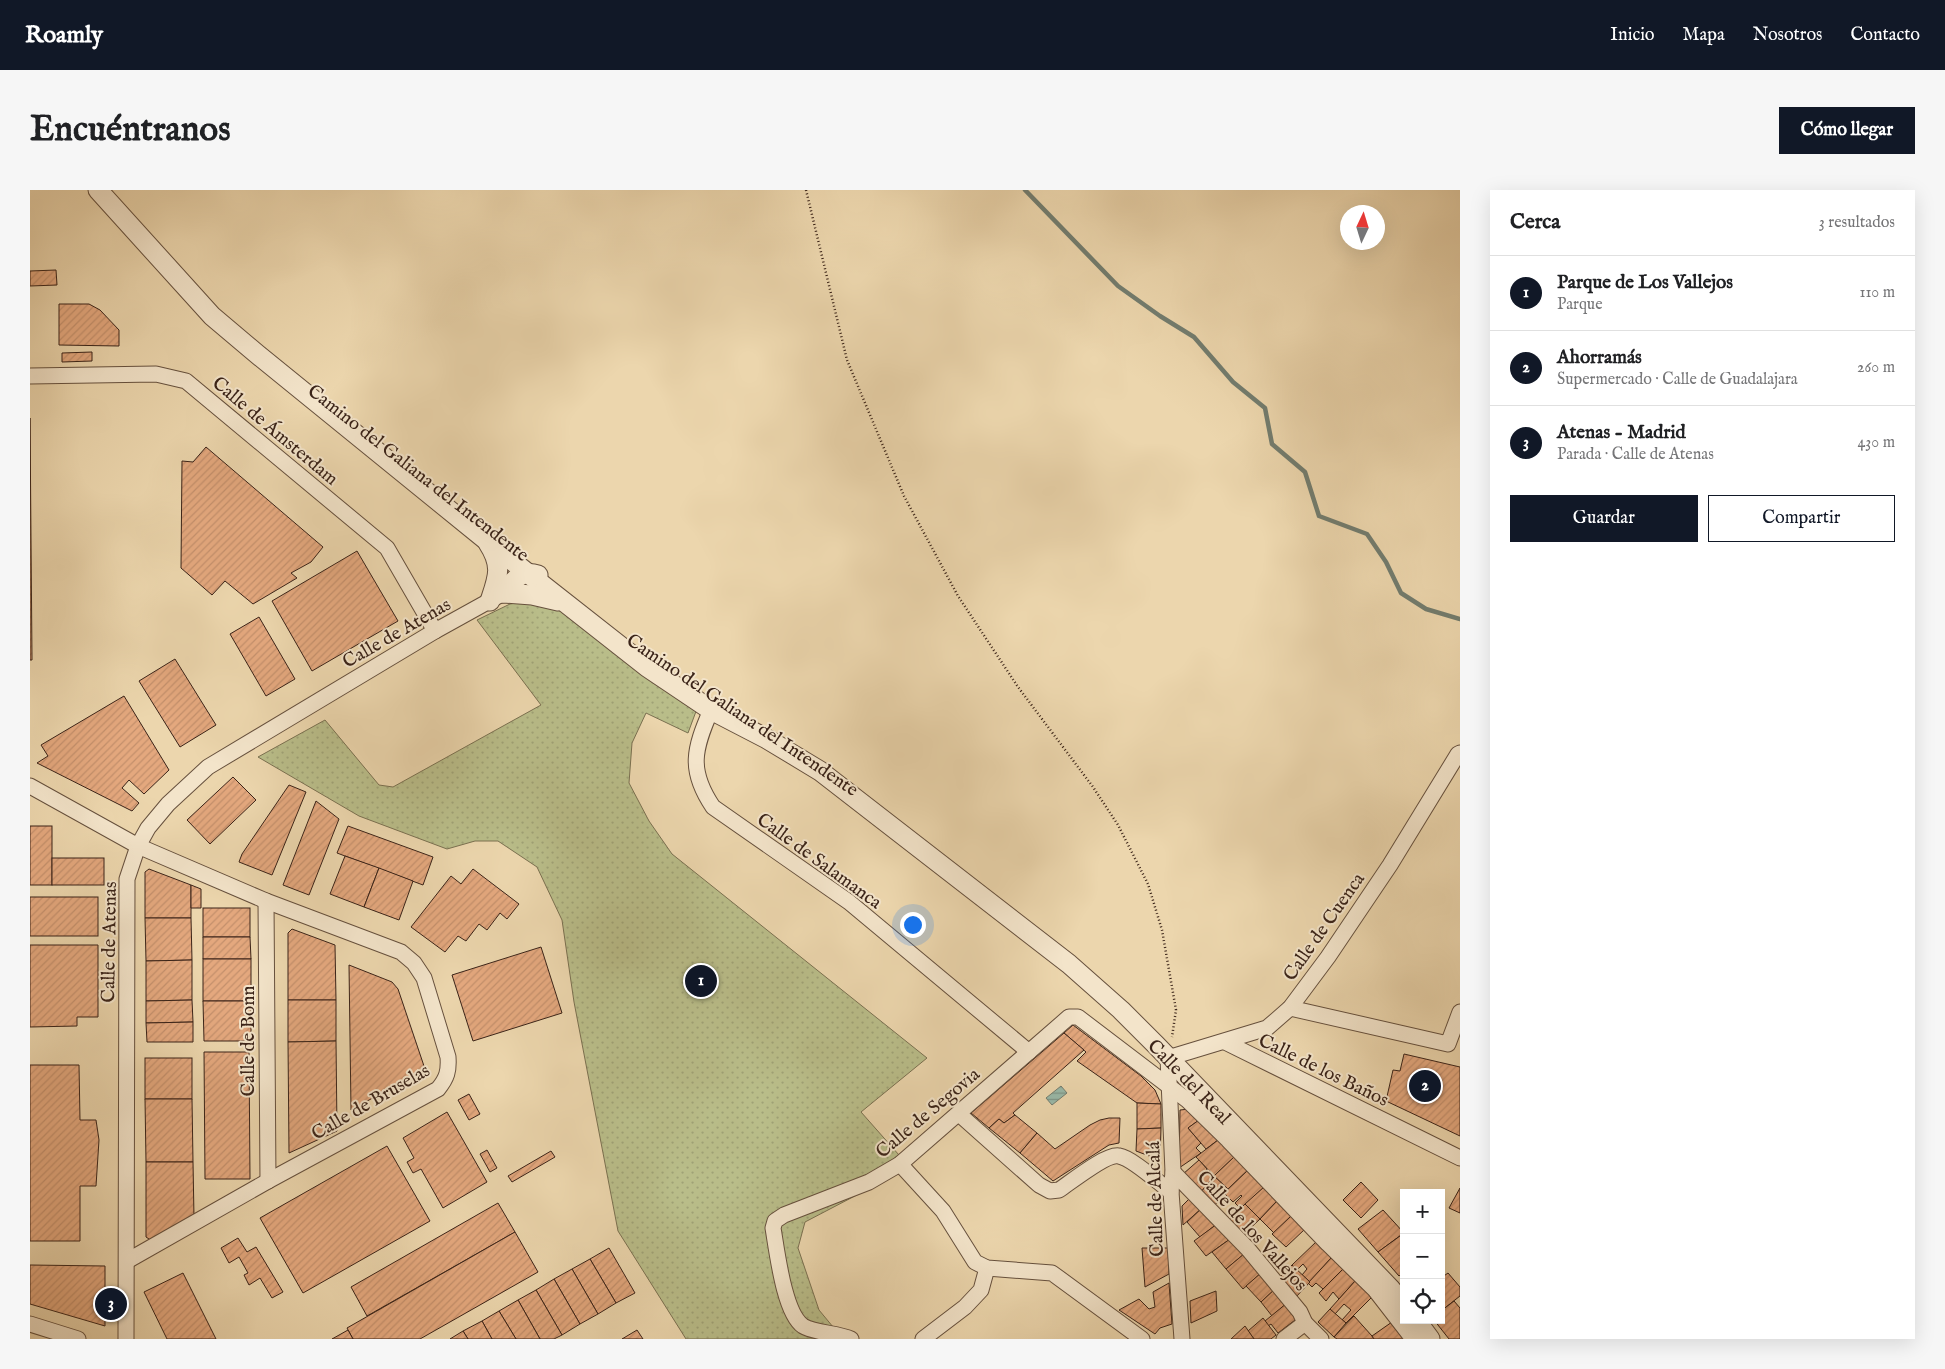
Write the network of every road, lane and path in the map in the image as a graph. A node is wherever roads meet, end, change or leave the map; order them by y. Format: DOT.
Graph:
graph roads {
  1 [pos="98,190"];
  2 [pos="806,190"];
  3 [pos="172,269"];
  4 [pos="30,376"];
  5 [pos="484,538"];
  6 [pos="507,542"];
  7 [pos="527,573"];
  8 [pos="496,597"];
  9 [pos="564,603"];
  10 [pos="435,631"];
  11 [pos="668,669"];
  12 [pos="711,710"];
  13 [pos="1460,754"];
  14 [pos="30,786"];
  15 [pos="138,846"];
  16 [pos="957,876"];
  17 [pos="266,901"];
  18 [pos="1290,1008"];
  19 [pos="1460,1012"];
  20 [pos="1225,1042"];
  21 [pos="1029,1052"];
  22 [pos="1168,1058"];
  23 [pos="1170,1087"];
  24 [pos="959,1114"];
  25 [pos="1460,1158"];
  26 [pos="900,1164"];
  27 [pos="1173,1172"];
  28 [pos="268,1181"];
  29 [pos="1171,1192"];
  30 [pos="128,1261"];
  31 [pos="987,1268"];
  32 [pos="1400,1300"];
  33 [pos="1305,1323"];
  34 [pos="30,1324"];
  35 [pos="1419,1324"];
  36 [pos="78,1339"];
  37 [pos="126,1339"];
  38 [pos="852,1339"];
  39 [pos="923,1339"];
  40 [pos="1142,1339"];
  41 [pos="1182,1339"];
  42 [pos="1284,1339"];
  43 [pos="1321,1339"];
  44 [pos="1412,1339"];
  45 [pos="1430,1339"];
  1 -- 3 [label="street, Camino del Galiana del Intendente"];
  2 -- 22 [label="path"];
  3 -- 5 [label="street, Camino del Galiana del Intendente"];
  3 -- 6 [label="street, Camino del Galiana del Intendente"];
  4 -- 10 [label="street, Calle de Ámsterdam"];
  5 -- 7 [label="street, Camino del Galiana del Intendente"];
  5 -- 8 [label="street"];
  6 -- 7 [label="street"];
  6 -- 11 [label="street, Camino del Galiana del Intendente"];
  7 -- 8 [label="street"];
  7 -- 9 [label="street, Camino del Galiana del Intendente"];
  7 -- 11 [label="street"];
  8 -- 9 [label="street"];
  8 -- 10 [label="street, Calle de Atenas"];
  9 -- 12 [label="street, Camino del Galiana del Intendente"];
  10 -- 15 [label="street, Calle de Atenas"];
  11 -- 16 [label="street, Camino del Galiana del Intendente"];
  12 -- 16 [label="street, Camino del Galiana del Intendente"];
  12 -- 21 [label="street, Calle de Salamanca"];
  13 -- 18 [label="street, Calle de Cuenca"];
  14 -- 15 [label="street, Calle de Bruselas"];
  15 -- 17 [label="street, Calle de Bruselas"];
  15 -- 30 [label="street, Calle de Atenas"];
  16 -- 22 [label="street, Calle del Real"];
  17 -- 28 [label="street, Calle de Bonn"];
  17 -- 28 [label="street, Calle de Bruselas"];
  18 -- 19 [label="street"];
  18 -- 20 [label="street, Calle de Cuenca"];
  20 -- 22 [label="street, Calle de Cuenca"];
  20 -- 25 [label="street, Calle de los Baños"];
  21 -- 23 [label="street, Calle de Segovia"];
  21 -- 24 [label="street, Calle de Segovia"];
  22 -- 23 [label="street, Calle de Alcalá"];
  22 -- 32 [label="street, Calle del Real"];
  23 -- 27 [label="street, Calle de Alcalá"];
  23 -- 44 [label="street"];
  24 -- 26 [label="street, Calle de Segovia"];
  24 -- 29 [label="street"];
  26 -- 31 [label="street"];
  26 -- 38 [label="street, Calle de Segovia"];
  27 -- 29 [label="street, Calle de Alcalá"];
  27 -- 33 [label="street, Calle de los Vallejos"];
  28 -- 30 [label="street, Calle de Bruselas"];
  29 -- 41 [label="street, Calle de Alcalá"];
  30 -- 37 [label="street, Calle de Atenas"];
  31 -- 39 [label="street"];
  31 -- 40 [label="street"];
  33 -- 42 [label="street"];
  33 -- 43 [label="street, Calle de los Vallejos"];
  34 -- 36 [label="street"];
  35 -- 45 [label="street"];
}
